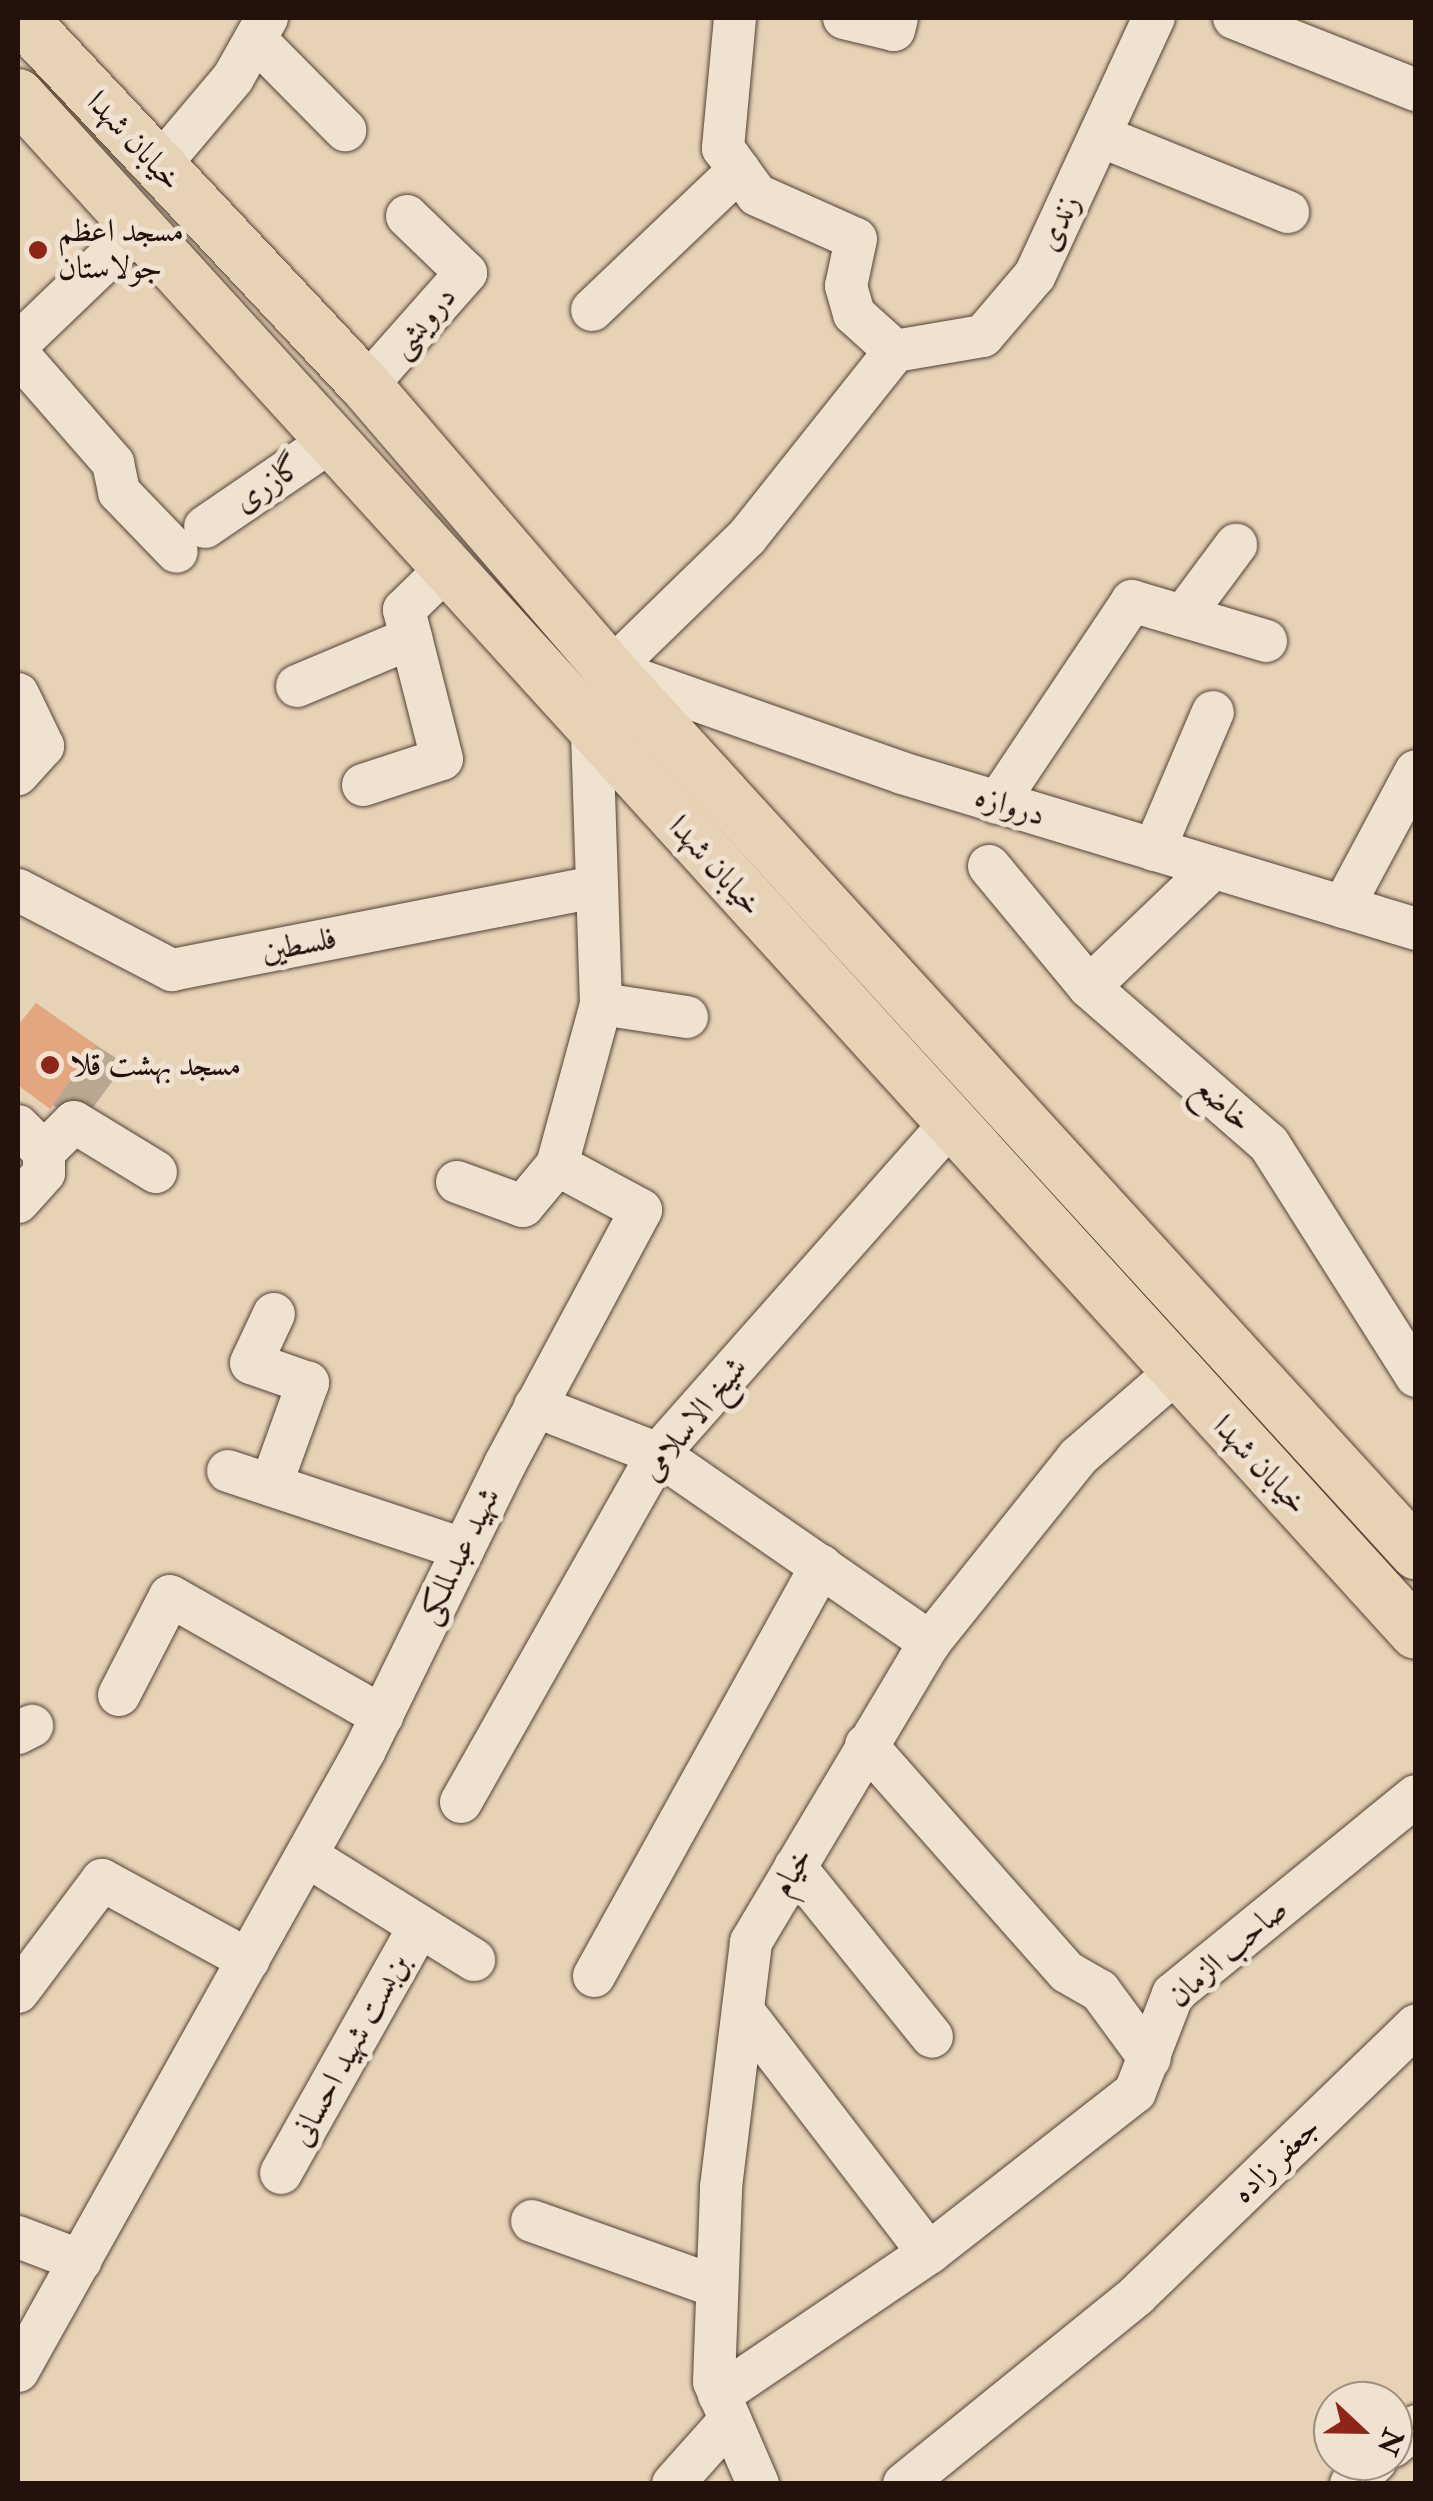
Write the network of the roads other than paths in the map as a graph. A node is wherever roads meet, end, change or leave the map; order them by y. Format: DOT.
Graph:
graph roads {
  1 [pos="21,18"];
  2 [pos="736,18"];
  3 [pos="844,18"];
  4 [pos="1154,18"];
  5 [pos="1234,18"];
  6 [pos="896,24"];
  7 [pos="261,29"];
  8 [pos="1416,90"];
  9 [pos="18,95"];
  10 [pos="346,130"];
  11 [pos="1100,136"];
  12 [pos="157,168"];
  13 [pos="739,170"];
  14 [pos="1288,212"];
  15 [pos="407,216"];
  16 [pos="139,228"];
  17 [pos="592,310"];
  18 [pos="18,344"];
  19 [pos="895,351"];
  20 [pos="18,354"];
  21 [pos="366,386"];
  22 [pos="330,440"];
  23 [pos="1236,546"];
  24 [pos="446,569"];
  25 [pos="1183,616"];
  26 [pos="411,638"];
  27 [pos="1266,641"];
  28 [pos="610,670"];
  29 [pos="297,686"];
  30 [pos="18,694"];
  31 [pos="1213,712"];
  32 [pos="592,730"];
  33 [pos="1416,771"];
  34 [pos="18,774"];
  35 [pos="363,785"];
  36 [pos="997,803"];
  37 [pos="1154,850"];
  38 [pos="988,866"];
  39 [pos="1213,868"];
  40 [pos="597,887"];
  41 [pos="18,890"];
  42 [pos="1343,907"];
  43 [pos="1416,929"];
  44 [pos="1089,987"];
  45 [pos="601,1004"];
  46 [pos="687,1017"];
  47 [pos="949,1125"];
  48 [pos="31,1139"];
  49 [pos="557,1165"];
  50 [pos="156,1172"];
  51 [pos="458,1182"];
  52 [pos="18,1202"];
  53 [pos="274,1314"];
  54 [pos="1175,1372"];
  55 [pos="1416,1376"];
  56 [pos="536,1406"];
  57 [pos="658,1454"];
  58 [pos="228,1471"];
  59 [pos="271,1485"];
  60 [pos="1412,1544"];
  61 [pos="463,1548"];
  62 [pos="821,1566"];
  63 [pos="1416,1633"];
  64 [pos="930,1642"];
  65 [pos="119,1695"];
  66 [pos="382,1716"];
  67 [pos="866,1745"];
  68 [pos="1416,1796"];
  69 [pos="460,1802"];
  70 [pos="307,1856"];
  71 [pos="795,1867"];
  72 [pos="418,1927"];
  73 [pos="249,1960"];
  74 [pos="474,1960"];
  75 [pos="594,1976"];
  76 [pos="18,1992"];
  77 [pos="742,2010"];
  78 [pos="1416,2026"];
  79 [pos="932,2037"];
  80 [pos="1150,2059"];
  81 [pos="281,2173"];
  82 [pos="532,2221"];
  83 [pos="18,2237"];
  84 [pos="929,2253"];
  85 [pos="81,2261"];
  86 [pos="717,2286"];
  87 [pos="18,2372"];
  88 [pos="724,2408"];
  89 [pos="673,2484"];
  90 [pos="758,2484"];
  91 [pos="904,2484"];
  1 -- 12 [label="main road, خیابان شهدا"];
  2 -- 13 [label="street"];
  3 -- 6 [label="street"];
  4 -- 11 [label="street, زندی"];
  5 -- 8 [label="street"];
  7 -- 10 [label="street"];
  7 -- 12 [label="street"];
  9 -- 16 [label="main road, خیابان شهدا"];
  11 -- 14 [label="street"];
  11 -- 19 [label="street, زندی"];
  12 -- 21 [label="main road, خیابان شهدا"];
  13 -- 17 [label="street"];
  13 -- 19 [label="street"];
  15 -- 21 [label="street, درویشی"];
  16 -- 18 [label="street"];
  16 -- 22 [label="main road, خیابان شهدا"];
  19 -- 28 [label="street"];
  20 -- 22 [label="street, گازری"];
  21 -- 28 [label="main road, خیابان شهدا"];
  22 -- 24 [label="main road, خیابان شهدا"];
  23 -- 25 [label="street"];
  24 -- 26 [label="street"];
  24 -- 32 [label="main road, خیابان شهدا"];
  25 -- 27 [label="street"];
  25 -- 36 [label="street"];
  26 -- 29 [label="street"];
  26 -- 35 [label="street"];
  28 -- 36 [label="street, دروازه"];
  28 -- 60 [label="main road, خیابان شهدا"];
  30 -- 34 [label="street"];
  31 -- 37 [label="street"];
  32 -- 40 [label="street"];
  32 -- 47 [label="main road, خیابان شهدا"];
  33 -- 42 [label="street"];
  36 -- 37 [label="street, دروازه"];
  37 -- 39 [label="street, دروازه"];
  38 -- 44 [label="street, خاضع"];
  39 -- 42 [label="street, دروازه"];
  39 -- 44 [label="street"];
  40 -- 41 [label="street, فلسطین"];
  40 -- 45 [label="street"];
  42 -- 43 [label="street, دروازه"];
  44 -- 55 [label="street, خاضع"];
  45 -- 46 [label="street"];
  45 -- 49 [label="street"];
  47 -- 54 [label="main road, خیابان شهدا"];
  47 -- 57 [label="street, شیخ الاسلامی"];
  48 -- 50 [label="street"];
  48 -- 52 [label="street"];
  49 -- 51 [label="street"];
  49 -- 56 [label="street, شهید عبدلملکی"];
  53 -- 59 [label="street"];
  54 -- 63 [label="main road, خیابان شهدا"];
  54 -- 64 [label="street, خیام"];
  56 -- 57 [label="street"];
  56 -- 61 [label="street, شهید عبدلملکی"];
  57 -- 62 [label="street"];
  57 -- 69 [label="street, شیخ الاسلامی"];
  58 -- 59 [label="street"];
  59 -- 61 [label="street"];
  61 -- 66 [label="street, شهید عبدلملکی"];
  62 -- 64 [label="street"];
  62 -- 75 [label="street"];
  64 -- 67 [label="street, خیام"];
  65 -- 66 [label="street"];
  66 -- 70 [label="street, شهید عبدلملکی"];
  67 -- 71 [label="street, خیام"];
  67 -- 80 [label="street"];
  68 -- 80 [label="street, صاحب الزمان"];
  70 -- 72 [label="street"];
  70 -- 73 [label="street, شهید عبدلملکی"];
  71 -- 77 [label="street, خیام"];
  71 -- 79 [label="street"];
  72 -- 74 [label="street"];
  72 -- 81 [label="street, بن‌بست شهید احسانی"];
  73 -- 76 [label="street"];
  73 -- 85 [label="street, شهید عبدلملکی"];
  77 -- 84 [label="street"];
  77 -- 86 [label="street, خیام"];
  78 -- 91 [label="street, جعفر زاده"];
  80 -- 84 [label="street, صاحب الزمان"];
  82 -- 86 [label="street"];
  83 -- 85 [label="street"];
  84 -- 88 [label="street, صاحب الزمان"];
  85 -- 87 [label="street, شهید عبدلملکی"];
  86 -- 88 [label="street, خیام"];
  88 -- 89 [label="street, صاحب الزمان"];
  88 -- 90 [label="street, خیام"];
}
